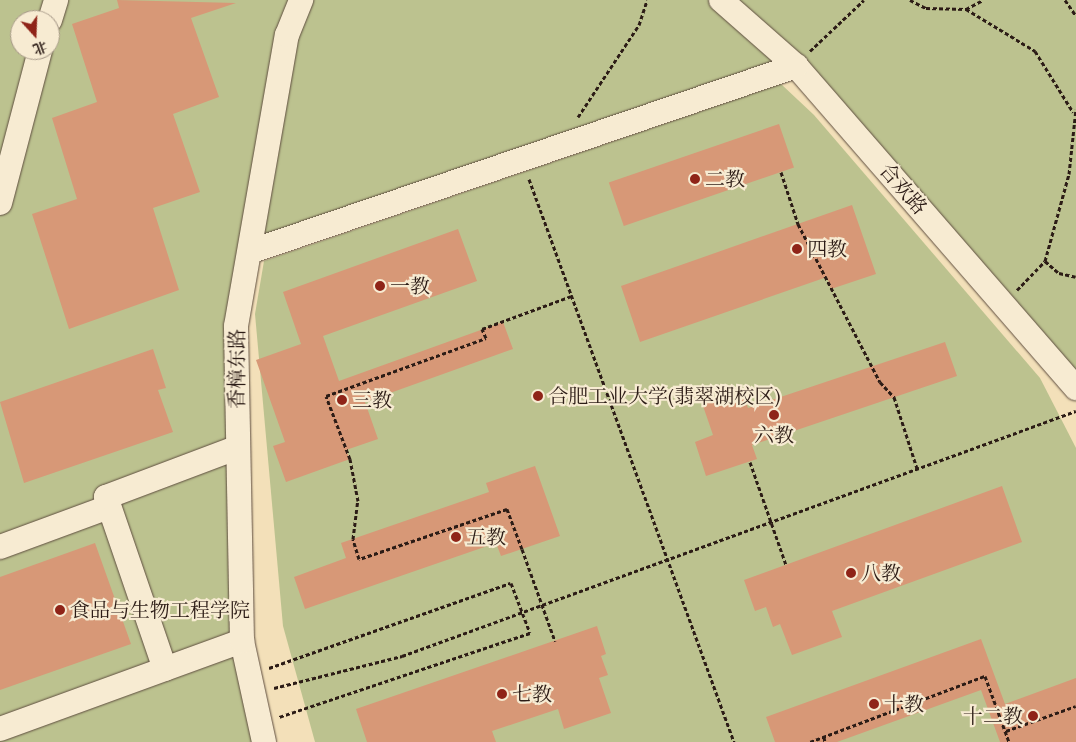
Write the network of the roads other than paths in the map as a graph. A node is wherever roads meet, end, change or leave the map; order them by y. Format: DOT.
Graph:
graph roads {
  1 [pos="301,0"];
  2 [pos="721,0"];
  3 [pos="37,60"];
  4 [pos="796,66"];
  5 [pos="0,203"];
  6 [pos="252,251"];
  7 [pos="1076,388"];
  8 [pos="238,447"];
  9 [pos="109,507"];
  10 [pos="0,547"];
  11 [pos="242,641"];
  12 [pos="165,669"];
  13 [pos="0,729"];
  14 [pos="262,733"];
  1 -- 6 [label="street, 香樟东路"];
  2 -- 4 [label="street, 合欢路"];
  3 -- 5 [label="street"];
  4 -- 6 [label="street"];
  4 -- 7 [label="street, 合欢路"];
  6 -- 8 [label="street, 香樟东路"];
  8 -- 9 [label="street"];
  8 -- 11 [label="street, 香樟东路"];
  9 -- 10 [label="street"];
  9 -- 12 [label="street"];
  11 -- 12 [label="street"];
  11 -- 14 [label="street, 香樟东路"];
  12 -- 13 [label="street"];
}
